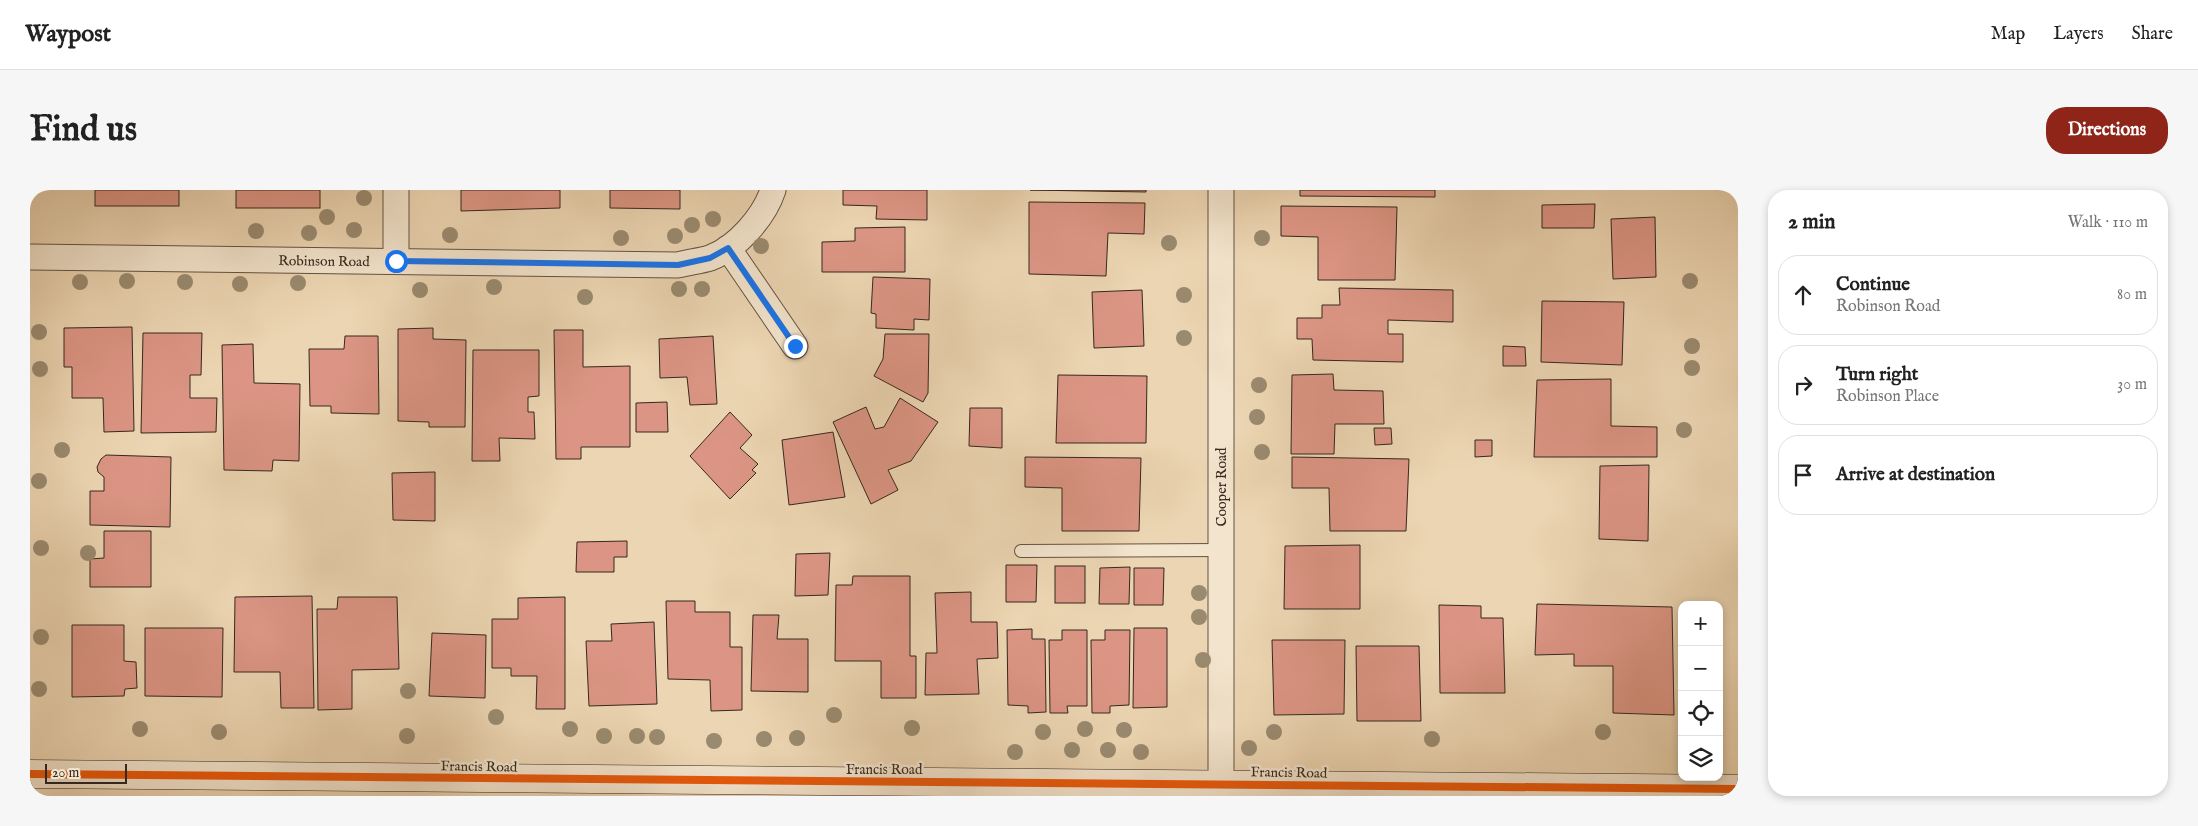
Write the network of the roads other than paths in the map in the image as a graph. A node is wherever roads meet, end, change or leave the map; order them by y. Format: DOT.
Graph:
graph roads {
  1 [pos="396,190"];
  2 [pos="773,190"];
  3 [pos="1221,190"];
  4 [pos="728,248"];
  5 [pos="30,257"];
  6 [pos="396,261"];
  7 [pos="795,346"];
  8 [pos="1221,550"];
  9 [pos="1021,551"];
  10 [pos="30,774"];
  11 [pos="1221,783"];
  12 [pos="583,788"];
  13 [pos="1738,790"];
  1 -- 6 [label="street"];
  2 -- 4 [label="street, Robinson Road"];
  3 -- 8 [label="street, Cooper Road"];
  4 -- 6 [label="street, Robinson Road"];
  4 -- 7 [label="street"];
  5 -- 6 [label="street, Robinson Road"];
  8 -- 9 [label="lane"];
  8 -- 11 [label="street, Cooper Road"];
  10 -- 12 [label="street, Francis Road"];
  11 -- 12 [label="street, Francis Road"];
  11 -- 13 [label="street, Francis Road"];
}
